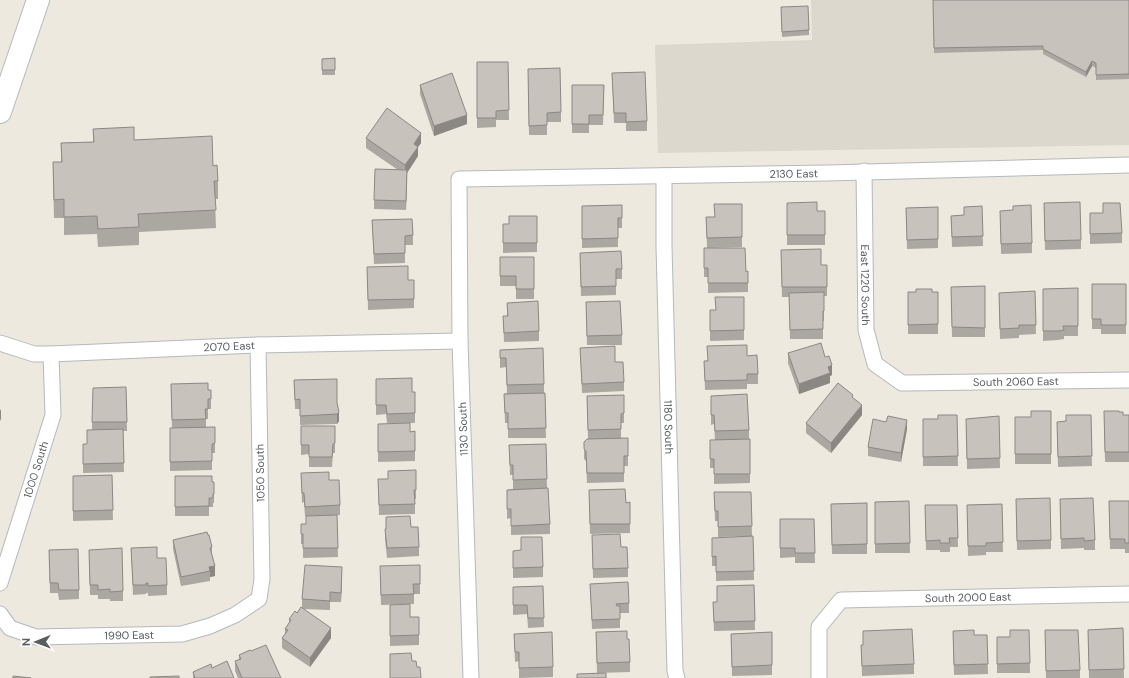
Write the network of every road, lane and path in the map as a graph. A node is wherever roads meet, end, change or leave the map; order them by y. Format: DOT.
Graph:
graph roads {
  1 [pos="38,0"];
  2 [pos="0,112"];
  3 [pos="1129,165"];
  4 [pos="864,171"];
  5 [pos="664,176"];
  6 [pos="459,179"];
  7 [pos="460,341"];
  8 [pos="0,344"];
  9 [pos="258,345"];
  10 [pos="51,354"];
  11 [pos="1129,380"];
  12 [pos="902,383"];
  13 [pos="0,583"];
  14 [pos="1129,594"];
  15 [pos="258,599"];
  16 [pos="0,614"];
  17 [pos="471,678"];
  18 [pos="677,678"];
  19 [pos="819,678"];
  1 -- 2 [label="main road"];
  3 -- 4 [label="street, 2130 East"];
  4 -- 5 [label="street, 2130 East"];
  4 -- 12 [label="street, East 1220 South"];
  5 -- 6 [label="street, 2130 East"];
  5 -- 18 [label="street, 1180 South"];
  6 -- 7 [label="street, 1130 South"];
  7 -- 9 [label="street, 2070 East"];
  7 -- 17 [label="street, 1130 South"];
  8 -- 10 [label="street, 2070 East"];
  9 -- 10 [label="street, 2070 East"];
  9 -- 15 [label="street, 1050 South"];
  10 -- 13 [label="street, 1000 South"];
  11 -- 12 [label="street, South 2060 East"];
  14 -- 19 [label="street, South 2000 East"];
  15 -- 16 [label="street, 1990 East"];
}
